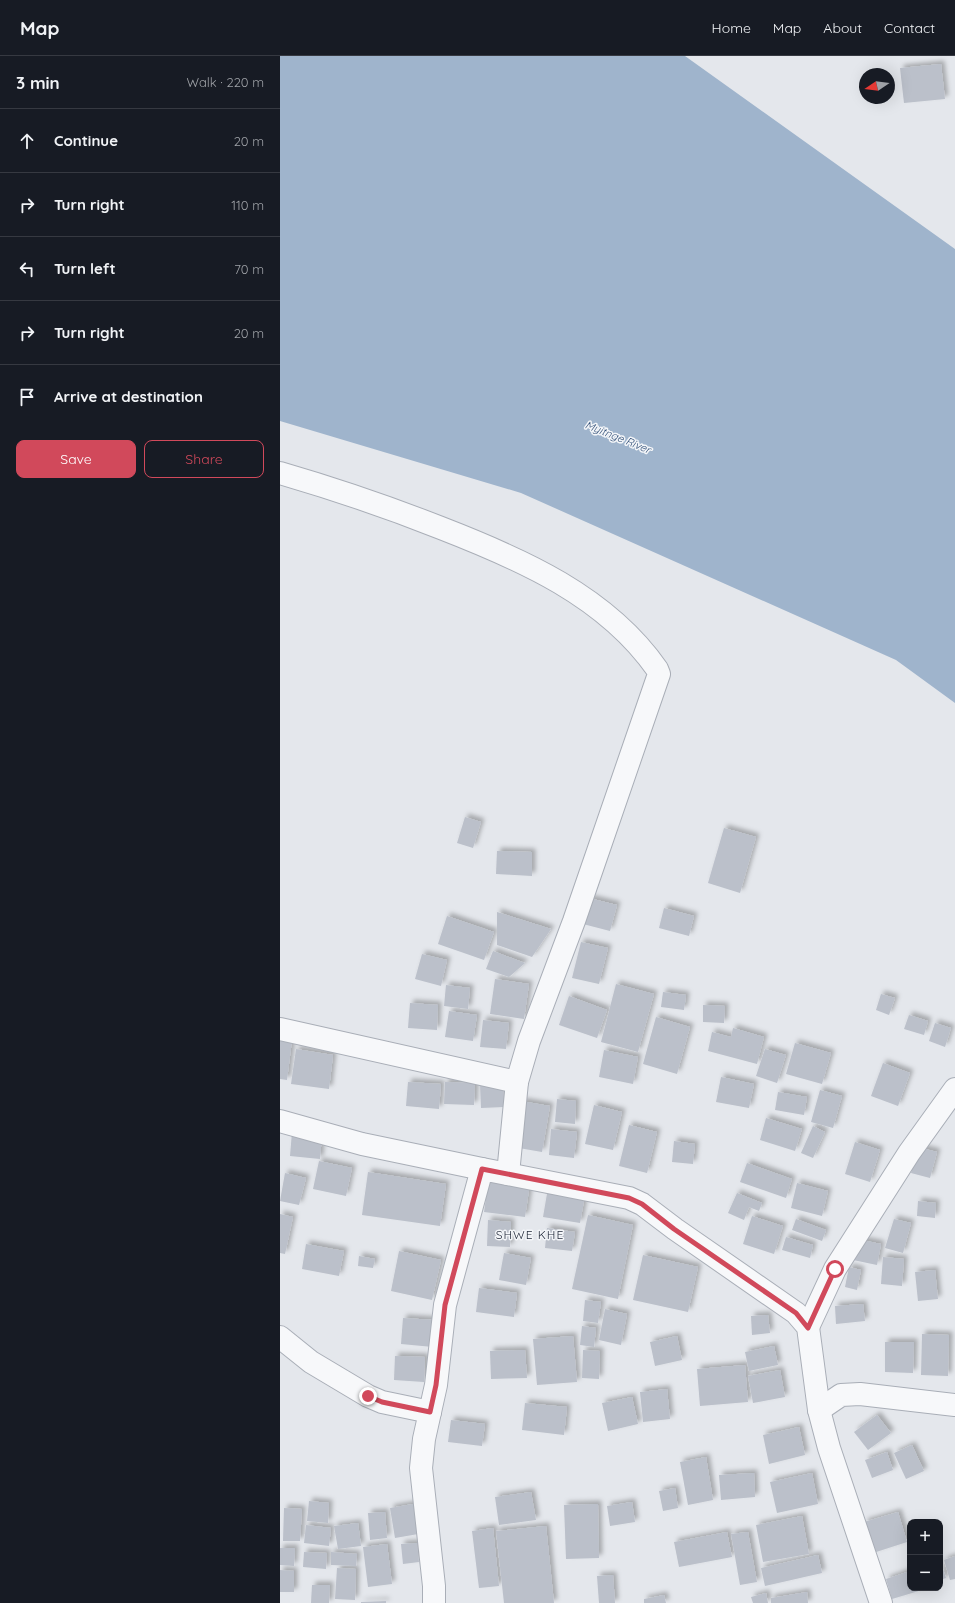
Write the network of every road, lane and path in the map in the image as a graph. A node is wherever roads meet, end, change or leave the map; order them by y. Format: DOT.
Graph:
graph roads {
  1 [pos="280,473"];
  2 [pos="280,1029"];
  3 [pos="518,1082"];
  4 [pos="955,1089"];
  5 [pos="280,1121"];
  6 [pos="482,1169"];
  7 [pos="508,1174"];
  8 [pos="808,1328"];
  9 [pos="280,1337"];
  10 [pos="955,1405"];
  11 [pos="819,1410"];
  12 [pos="430,1412"];
  13 [pos="434,1603"];
  14 [pos="881,1603"];
  1 -- 3 [label="street"];
  2 -- 3 [label="street"];
  3 -- 7 [label="street"];
  4 -- 8 [label="street"];
  5 -- 6 [label="street"];
  6 -- 7 [label="street"];
  6 -- 12 [label="street"];
  7 -- 8 [label="street"];
  8 -- 11 [label="street"];
  9 -- 12 [label="street"];
  10 -- 11 [label="street"];
  11 -- 14 [label="street"];
  12 -- 13 [label="street"];
}
